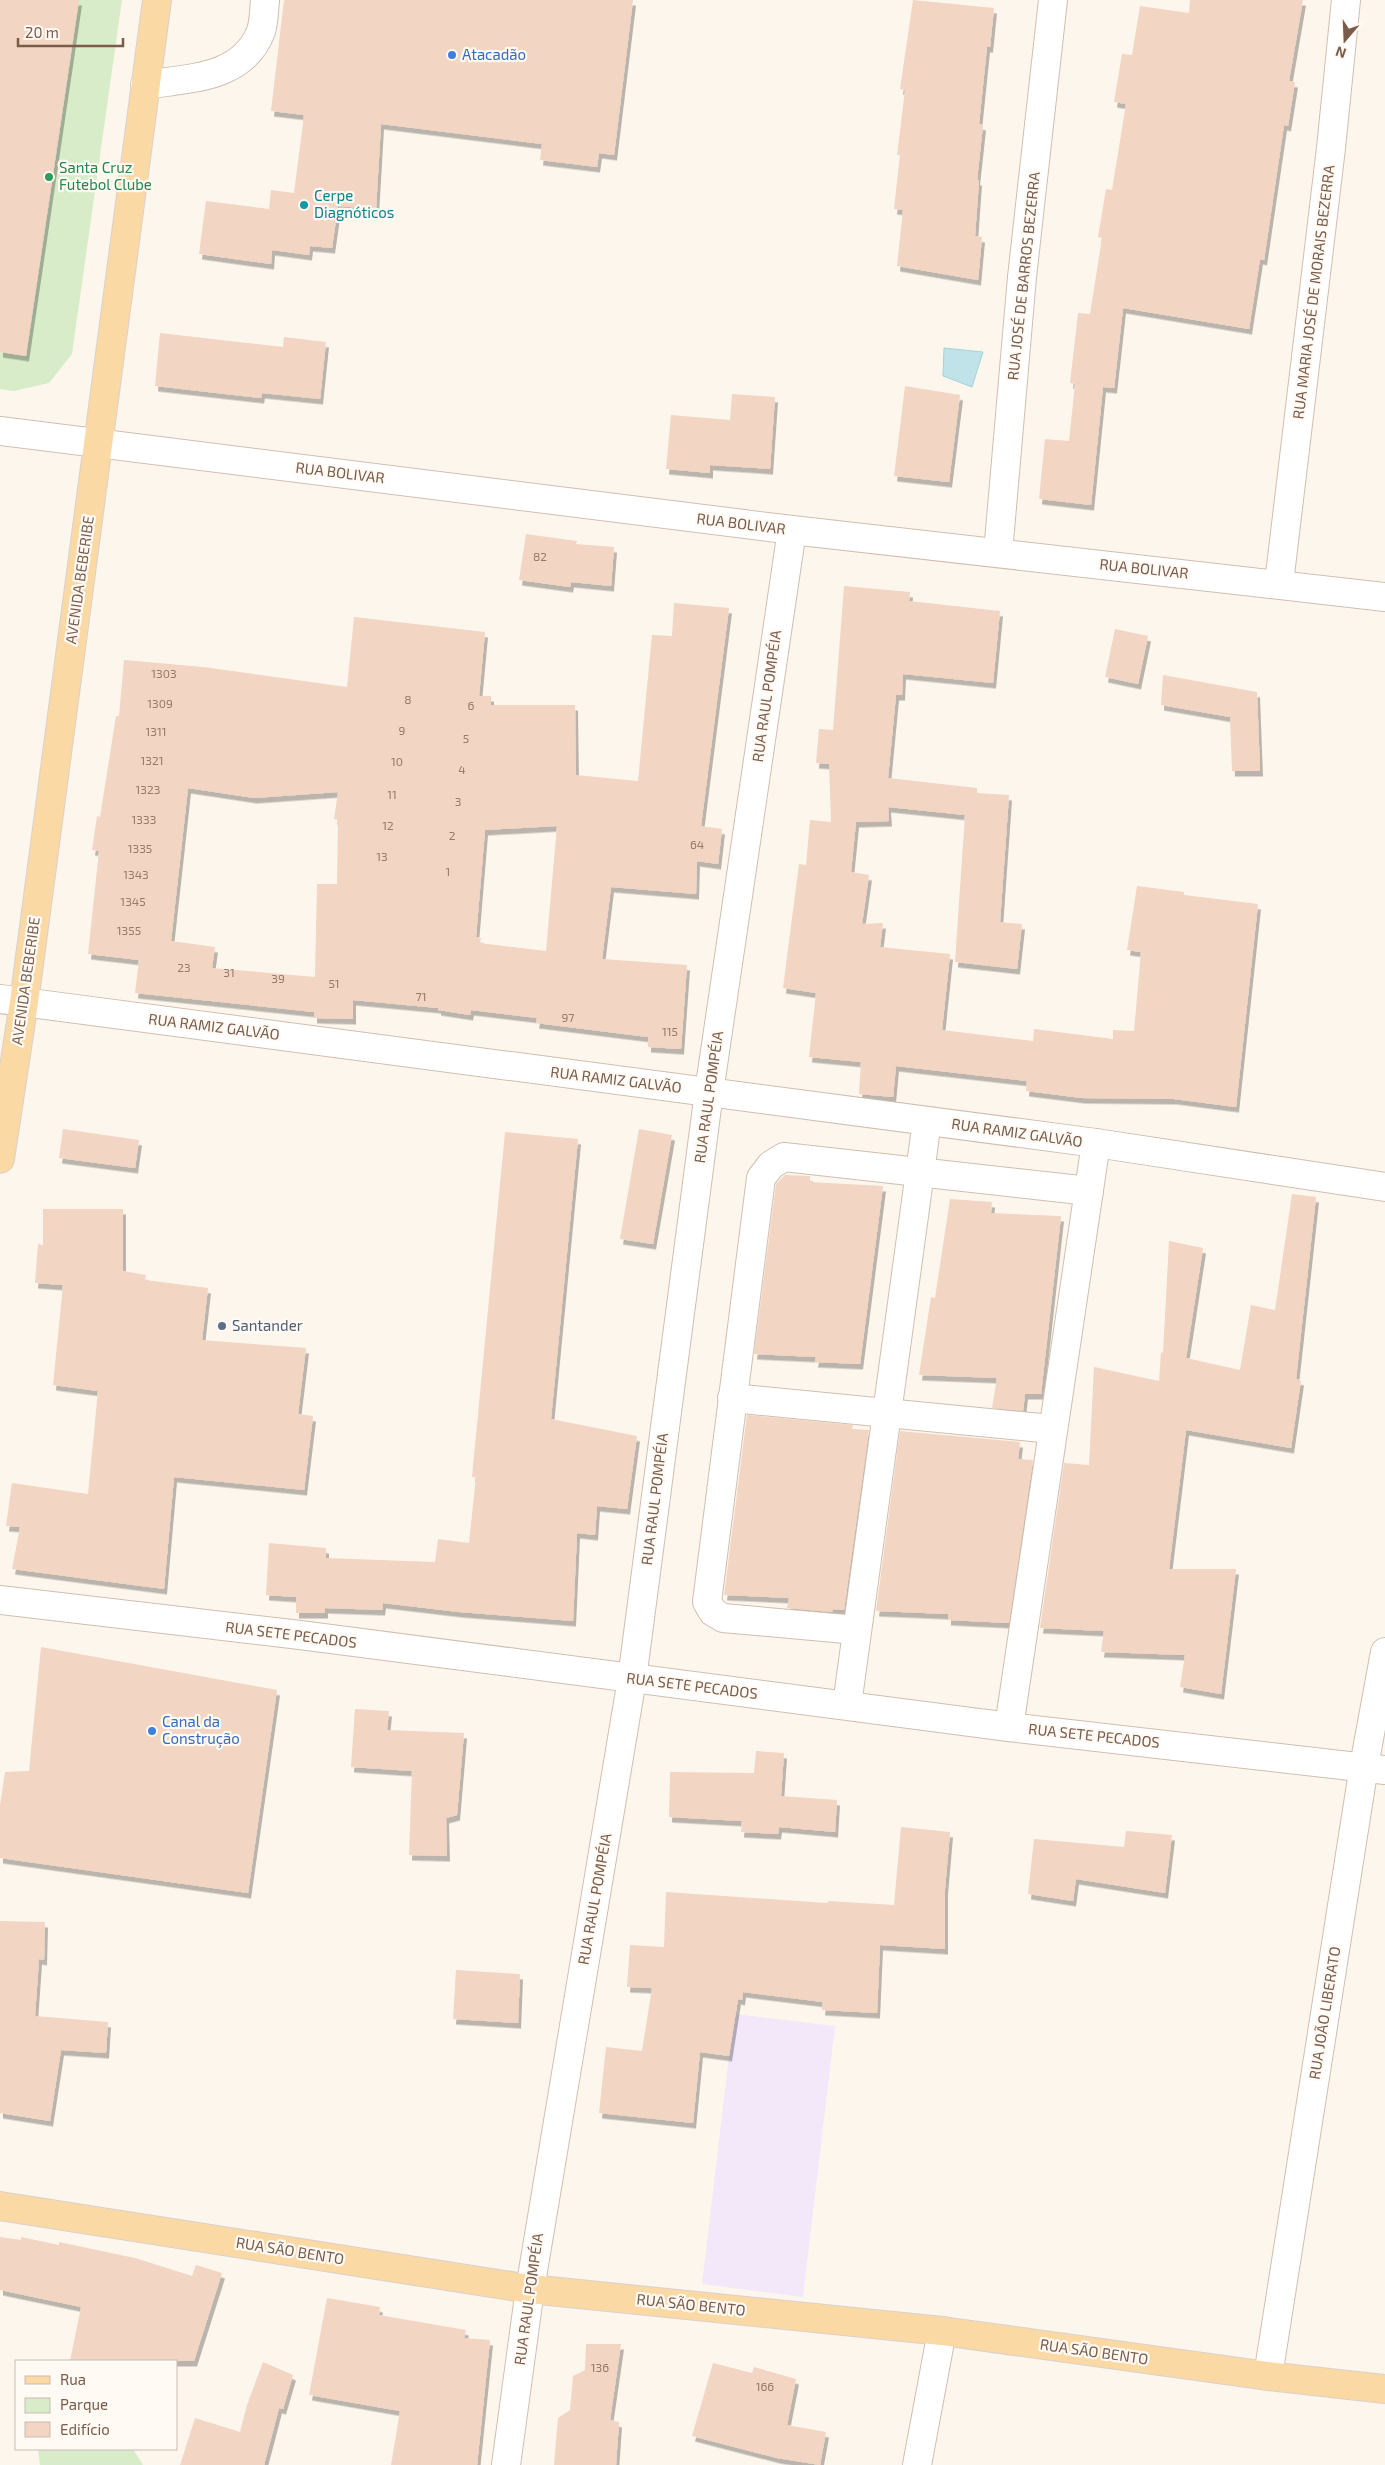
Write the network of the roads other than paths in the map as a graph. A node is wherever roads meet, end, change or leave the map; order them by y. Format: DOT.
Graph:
graph roads {
  1 [pos="157,0"];
  2 [pos="265,0"];
  3 [pos="1053,0"];
  4 [pos="1346,0"];
  5 [pos="145,85"];
  6 [pos="0,431"];
  7 [pos="98,443"];
  8 [pos="792,530"];
  9 [pos="998,553"];
  10 [pos="1279,583"];
  11 [pos="1385,596"];
  12 [pos="12,1001"];
  13 [pos="709,1092"];
  14 [pos="927,1121"];
  15 [pos="1096,1143"];
  16 [pos="0,1159"];
  17 [pos="920,1173"];
  18 [pos="1385,1187"];
  19 [pos="1089,1191"];
  20 [pos="732,1398"];
  21 [pos="887,1414"];
  22 [pos="1052,1429"];
  23 [pos="0,1600"];
  24 [pos="857,1630"];
  25 [pos="1385,1652"];
  26 [pos="632,1679"];
  27 [pos="848,1705"];
  28 [pos="1009,1727"];
  29 [pos="1374,1768"];
  30 [pos="0,2206"];
  31 [pos="530,2288"];
  32 [pos="942,2331"];
  33 [pos="1268,2376"];
  34 [pos="1385,2389"];
  35 [pos="506,2465"];
  36 [pos="917,2465"];
  1 -- 5 [label="main road, AVENIDA BEBERIBE"];
  2 -- 5 [label="street"];
  3 -- 9 [label="street, RUA JOSÉ DE BARROS BEZERRA"];
  4 -- 10 [label="street, RUA MARIA JOSÉ DE MORAIS BEZERRA"];
  5 -- 7 [label="main road, AVENIDA BEBERIBE"];
  6 -- 7 [label="street, RUA BOLIVAR"];
  7 -- 8 [label="street, RUA BOLIVAR"];
  7 -- 12 [label="main road, AVENIDA BEBERIBE"];
  8 -- 9 [label="street, RUA BOLIVAR"];
  8 -- 13 [label="street, RUA RAUL POMPÉIA"];
  9 -- 10 [label="street, RUA BOLIVAR"];
  10 -- 11 [label="street, RUA BOLIVAR"];
  12 -- 13 [label="street, RUA RAMIZ GALVÃO"];
  12 -- 16 [label="main road, AVENIDA BEBERIBE"];
  13 -- 14 [label="street, RUA RAMIZ GALVÃO"];
  13 -- 26 [label="street, RUA RAUL POMPÉIA"];
  14 -- 15 [label="street, RUA RAMIZ GALVÃO"];
  14 -- 17 [label="street"];
  15 -- 18 [label="street, RUA RAMIZ GALVÃO"];
  15 -- 19 [label="street"];
  17 -- 19 [label="street"];
  17 -- 20 [label="street"];
  17 -- 21 [label="street"];
  19 -- 22 [label="street"];
  20 -- 21 [label="street"];
  20 -- 24 [label="street"];
  21 -- 22 [label="street"];
  21 -- 24 [label="street"];
  22 -- 28 [label="street"];
  23 -- 26 [label="street, RUA SETE PECADOS"];
  24 -- 27 [label="street"];
  25 -- 29 [label="street, RUA JOÃO LIBERATO"];
  26 -- 27 [label="street, RUA SETE PECADOS"];
  26 -- 31 [label="street, RUA RAUL POMPÉIA"];
  27 -- 28 [label="street, RUA SETE PECADOS"];
  28 -- 29 [label="street, RUA SETE PECADOS"];
  29 -- 33 [label="street, RUA JOÃO LIBERATO"];
  30 -- 31 [label="main road, RUA SÃO BENTO"];
  31 -- 32 [label="main road, RUA SÃO BENTO"];
  31 -- 35 [label="street, RUA RAUL POMPÉIA"];
  32 -- 33 [label="main road, RUA SÃO BENTO"];
  32 -- 36 [label="street"];
  33 -- 34 [label="main road, RUA SÃO BENTO"];
}
